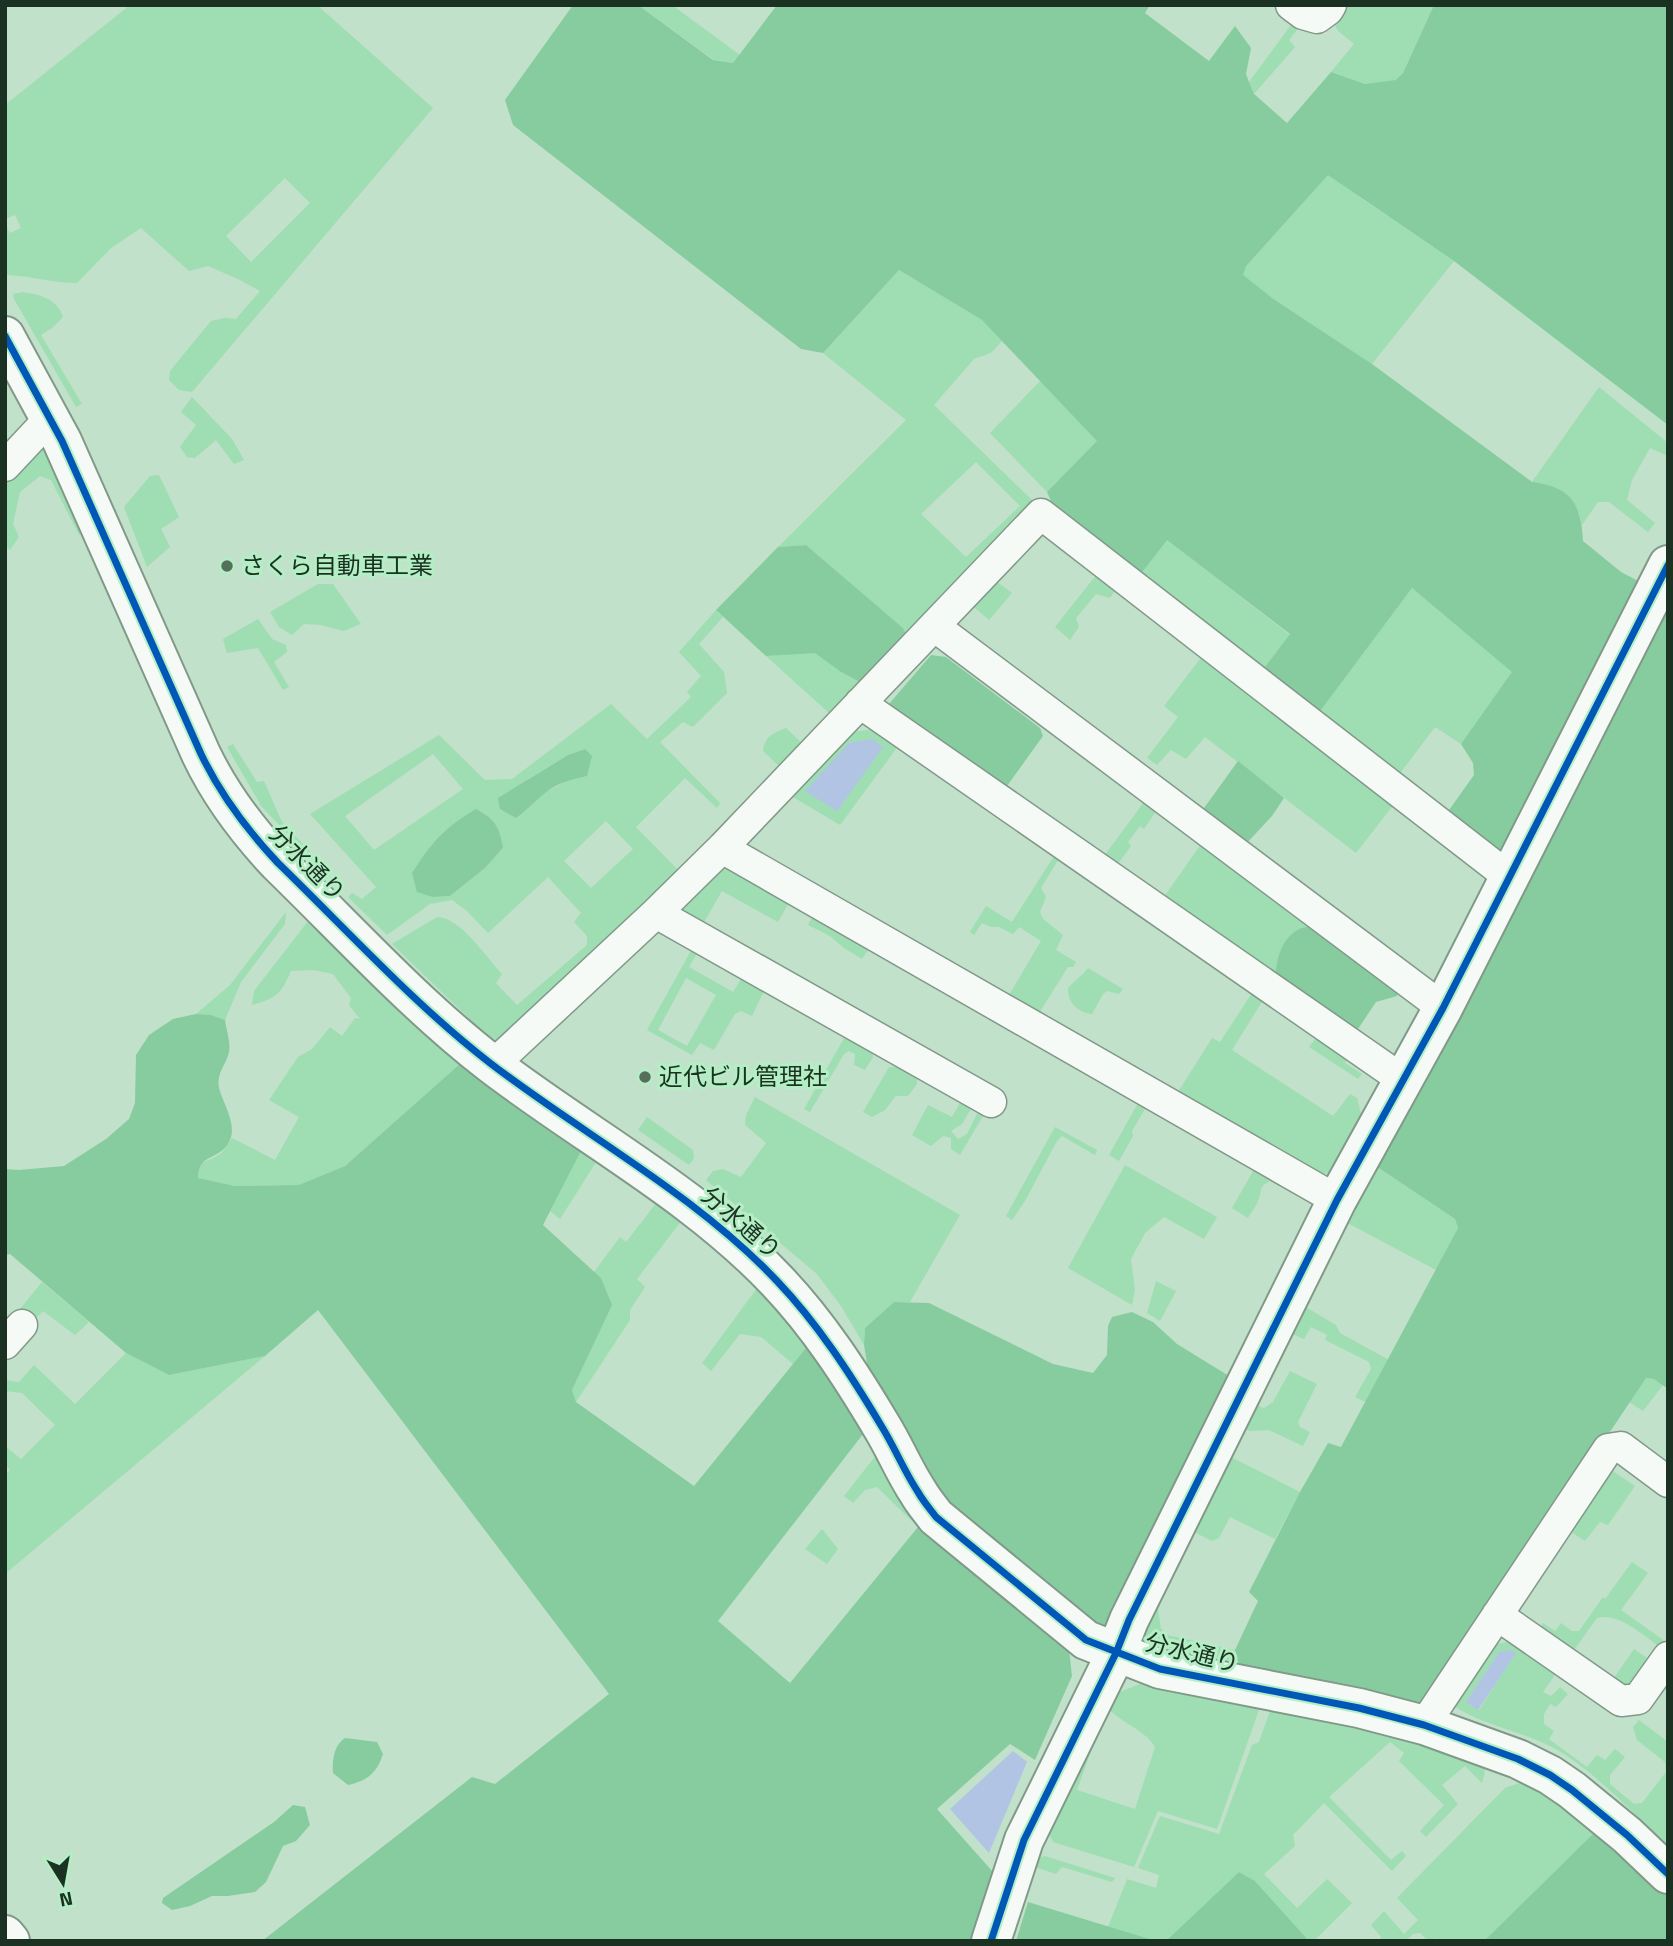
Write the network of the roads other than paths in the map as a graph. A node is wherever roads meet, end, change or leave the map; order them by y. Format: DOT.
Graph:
graph roads {
  1 [pos="1291,5"];
  2 [pos="1331,5"];
  3 [pos="5,336"];
  4 [pos="50,418"];
  5 [pos="5,466"];
  6 [pos="1668,565"];
  7 [pos="934,626"];
  8 [pos="860,703"];
  9 [pos="722,848"];
  10 [pos="1508,877"];
  11 [pos="656,913"];
  12 [pos="1443,1008"];
  13 [pos="493,1065"];
  14 [pos="1403,1080"];
  15 [pos="990,1102"];
  16 [pos="1337,1200"];
  17 [pos="1668,1482"];
  18 [pos="1497,1615"];
  19 [pos="1116,1653"];
  20 [pos="1668,1657"];
  21 [pos="1424,1726"];
  22 [pos="1668,1874"];
  23 [pos="5,1935"];
  24 [pos="10,1941"];
  25 [pos="991,1941"];
  1 -- 2 [label="street"];
  3 -- 4 [label="street, 分水通り"];
  4 -- 5 [label="street"];
  4 -- 13 [label="street, 分水通り"];
  6 -- 10 [label="street"];
  7 -- 8 [label="street"];
  7 -- 10 [label="street"];
  7 -- 12 [label="street"];
  8 -- 9 [label="street"];
  8 -- 14 [label="street"];
  9 -- 11 [label="street"];
  9 -- 16 [label="street"];
  10 -- 12 [label="street"];
  11 -- 13 [label="street"];
  11 -- 15 [label="street"];
  12 -- 14 [label="street"];
  13 -- 19 [label="street, 分水通り"];
  14 -- 16 [label="street"];
  16 -- 19 [label="street"];
  17 -- 18 [label="street"];
  18 -- 20 [label="street"];
  18 -- 21 [label="street"];
  19 -- 21 [label="street, 分水通り"];
  19 -- 25 [label="street"];
  21 -- 22 [label="street, 分水通り"];
  23 -- 24 [label="street"];
}
